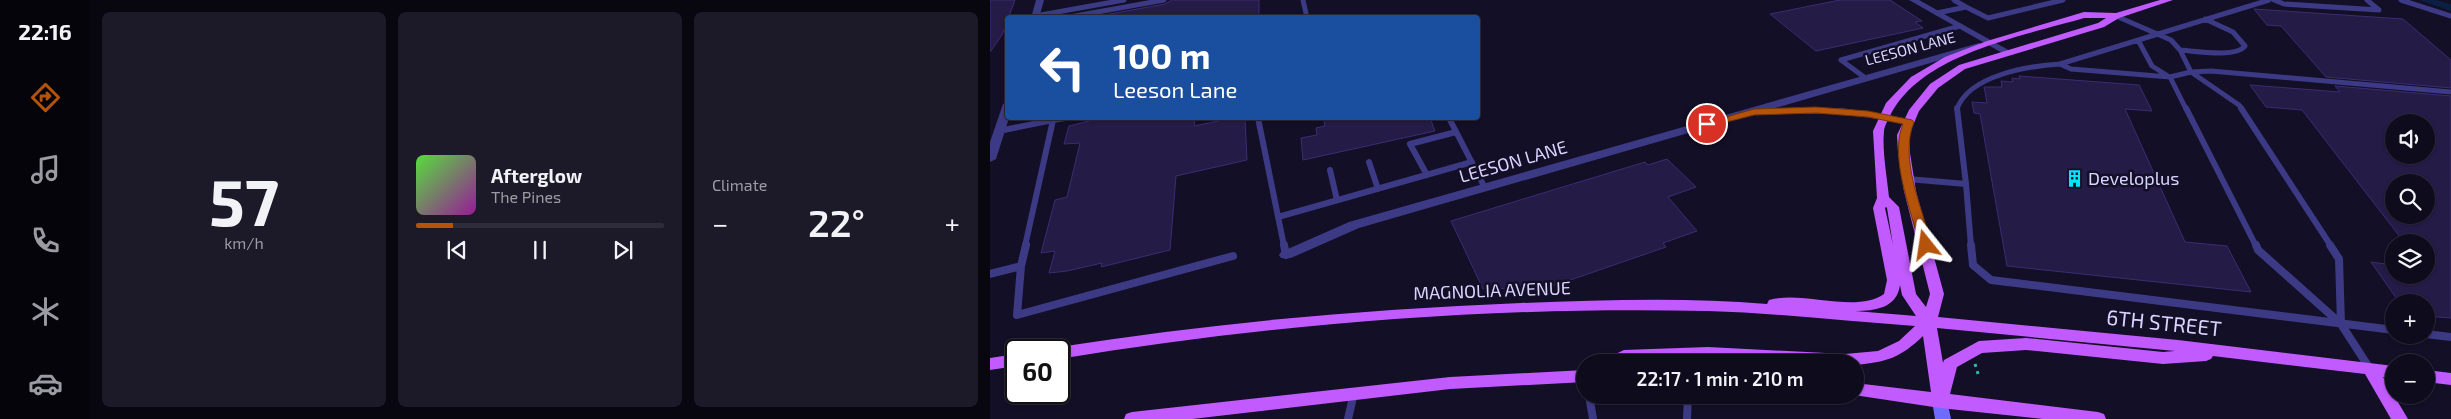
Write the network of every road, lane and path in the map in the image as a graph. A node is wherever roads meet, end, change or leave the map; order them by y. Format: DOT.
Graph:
graph roads {
  1 [pos="1040,0"];
  2 [pos="1088,0"];
  3 [pos="1124,0"];
  4 [pos="1164,0"];
  5 [pos="1303,0"];
  6 [pos="1913,0"];
  7 [pos="1954,0"];
  8 [pos="2063,0"];
  9 [pos="2269,0"];
  10 [pos="2274,0"];
  11 [pos="2368,0"];
  12 [pos="2401,0"];
  13 [pos="2162,1"];
  14 [pos="1966,6"];
  15 [pos="1087,7"];
  16 [pos="1937,13"];
  17 [pos="1036,15"];
  18 [pos="1045,15"];
  19 [pos="1088,15"];
  20 [pos="1306,15"];
  21 [pos="2116,16"];
  22 [pos="2451,16"];
  23 [pos="2205,19"];
  24 [pos="1960,26"];
  25 [pos="2156,34"];
  26 [pos="2138,40"];
  27 [pos="1990,43"];
  28 [pos="2180,50"];
  29 [pos="2007,52"];
  30 [pos="2060,64"];
  31 [pos="2191,72"];
  32 [pos="1864,77"];
  33 [pos="2170,77"];
  34 [pos="2451,92"];
  35 [pos="1754,112"];
  36 [pos="1005,113"];
  37 [pos="1885,117"];
  38 [pos="1053,120"];
  39 [pos="1258,120"];
  40 [pos="1450,120"];
  41 [pos="1909,122"];
  42 [pos="999,131"];
  43 [pos="1456,132"];
  44 [pos="992,146"];
  45 [pos="990,159"];
  46 [pos="1369,162"];
  47 [pos="1472,162"];
  48 [pos="1330,170"];
  49 [pos="1427,175"];
  50 [pos="1908,179"];
  51 [pos="1966,184"];
  52 [pos="1485,188"];
  53 [pos="1378,189"];
  54 [pos="1883,198"];
  55 [pos="1337,200"];
  56 [pos="1278,216"];
  57 [pos="1286,255"];
  58 [pos="1233,256"];
  59 [pos="1021,266"];
  60 [pos="990,274"];
  61 [pos="1740,307"];
  62 [pos="1929,322"];
  63 [pos="2342,324"];
  64 [pos="2385,329"];
  65 [pos="2435,335"];
  66 [pos="2451,337"];
  67 [pos="1070,351"];
  68 [pos="2238,353"];
  69 [pos="1680,354"];
  70 [pos="1728,354"];
  71 [pos="1864,358"];
  72 [pos="1005,362"];
  73 [pos="1974,362"];
  74 [pos="990,364"];
  75 [pos="2370,369"];
  76 [pos="2385,371"];
  77 [pos="1576,376"];
  78 [pos="1979,377"];
  79 [pos="2435,377"];
  80 [pos="2451,380"];
  81 [pos="1864,390"];
  82 [pos="1354,393"];
  83 [pos="1940,401"];
  84 [pos="1590,404"];
  85 [pos="1688,404"];
  86 [pos="1132,419"];
  87 [pos="1348,419"];
  88 [pos="1593,419"];
  89 [pos="1687,419"];
  90 [pos="1943,419"];
  91 [pos="2098,419"];
  92 [pos="2400,419"];
  1 -- 17 [label="street"];
  2 -- 15 [label="lane"];
  3 -- 15 [label="lane"];
  4 -- 19 [label="lane"];
  5 -- 20 [label="lane"];
  6 -- 16 [label="street"];
  7 -- 14 [label="lane"];
  8 -- 14 [label="lane"];
  9 -- 23 [label="lane"];
  10 -- 11 [label="lane"];
  12 -- 22 [label="lane"];
  13 -- 21 [label="main road"];
  14 -- 16 [label="lane"];
  15 -- 18 [label="lane"];
  16 -- 24 [label="street"];
  21 -- 25 [label="lane"];
  21 -- 27 [label="main road"];
  21 -- 29 [label="main road"];
  23 -- 25 [label="lane"];
  23 -- 28 [label="lane"];
  24 -- 27 [label="street"];
  24 -- 32 [label="lane"];
  25 -- 26 [label="lane"];
  25 -- 28 [label="lane"];
  26 -- 30 [label="lane"];
  26 -- 33 [label="lane"];
  27 -- 29 [label="street"];
  27 -- 32 [label="street, LEESON LANE"];
  27 -- 37 [label="main road"];
  28 -- 31 [label="lane"];
  29 -- 41 [label="main road"];
  30 -- 33 [label="lane"];
  30 -- 51 [label="lane"];
  31 -- 33 [label="lane"];
  31 -- 34 [label="lane"];
  31 -- 63 [label="lane"];
  32 -- 35 [label="street, LEESON LANE"];
  33 -- 63 [label="lane"];
  35 -- 37 [label="street, LEESON LANE"];
  35 -- 52 [label="street, LEESON LANE"];
  36 -- 42 [label="street"];
  37 -- 41 [label="street, LEESON LANE"];
  37 -- 54 [label="main road"];
  38 -- 42 [label="lane"];
  38 -- 59 [label="lane"];
  39 -- 56 [label="lane"];
  40 -- 43 [label="lane"];
  41 -- 50 [label="main road"];
  42 -- 44 [label="street"];
  43 -- 47 [label="lane"];
  43 -- 49 [label="lane"];
  44 -- 45 [label="street"];
  46 -- 53 [label="lane"];
  47 -- 49 [label="lane"];
  47 -- 52 [label="lane"];
  48 -- 55 [label="lane"];
  49 -- 53 [label="lane"];
  50 -- 51 [label="lane"];
  50 -- 62 [label="main road"];
  51 -- 63 [label="lane"];
  52 -- 57 [label="street, LEESON LANE"];
  53 -- 55 [label="lane"];
  54 -- 61 [label="main road"];
  54 -- 62 [label="main road"];
  55 -- 56 [label="lane"];
  56 -- 57 [label="lane"];
  58 -- 59 [label="lane"];
  59 -- 60 [label="lane"];
  61 -- 62 [label="main road, MAGNOLIA AVENUE"];
  61 -- 67 [label="main road, MAGNOLIA AVENUE"];
  62 -- 68 [label="main road, 6TH STREET"];
  62 -- 71 [label="main road"];
  62 -- 83 [label="main road"];
  63 -- 64 [label="lane"];
  63 -- 75 [label="lane"];
  65 -- 66 [label="lane"];
  68 -- 75 [label="main road, 6TH STREET"];
  68 -- 83 [label="main road"];
  69 -- 70 [label="main road"];
  72 -- 74 [label="main road"];
  73 -- 78 [label="path"];
  75 -- 76 [label="main road, 6TH STREET"];
  75 -- 92 [label="main road"];
  77 -- 82 [label="main road"];
  79 -- 80 [label="main road"];
  81 -- 83 [label="main road"];
  82 -- 86 [label="main road"];
  82 -- 87 [label="lane"];
  83 -- 90 [label="main road"];
  83 -- 91 [label="main road"];
  84 -- 88 [label="lane"];
  85 -- 89 [label="lane"];
}
